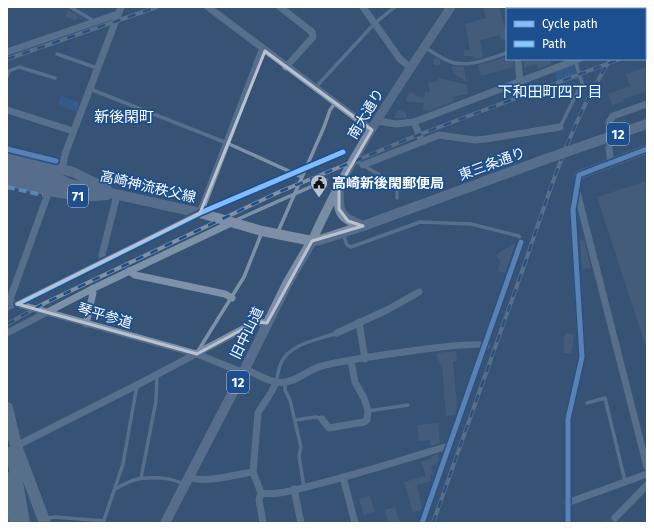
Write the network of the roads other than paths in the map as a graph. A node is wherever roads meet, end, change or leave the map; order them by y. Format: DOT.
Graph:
graph roads {
  1 [pos="70,7"];
  2 [pos="208,7"];
  3 [pos="280,7"];
  4 [pos="363,7"];
  5 [pos="395,7"];
  6 [pos="451,7"];
  7 [pos="119,10"];
  8 [pos="94,21"];
  9 [pos="375,24"];
  10 [pos="424,47"];
  11 [pos="265,51"];
  12 [pos="7,52"];
  13 [pos="506,53"];
  14 [pos="57,54"];
  15 [pos="518,60"];
  16 [pos="577,60"];
  17 [pos="286,66"];
  18 [pos="97,68"];
  19 [pos="411,68"];
  20 [pos="7,77"];
  21 [pos="55,78"];
  22 [pos="520,82"];
  23 [pos="315,88"];
  24 [pos="90,89"];
  25 [pos="335,103"];
  26 [pos="647,104"];
  27 [pos="7,110"];
  28 [pos="378,121"];
  29 [pos="414,122"];
  30 [pos="609,122"];
  31 [pos="647,124"];
  32 [pos="560,127"];
  33 [pos="372,130"];
  34 [pos="74,131"];
  35 [pos="422,142"];
  36 [pos="228,143"];
  37 [pos="609,149"];
  38 [pos="647,149"];
  39 [pos="343,152"];
  40 [pos="7,157"];
  41 [pos="354,160"];
  42 [pos="611,162"];
  43 [pos="7,164"];
  44 [pos="363,165"];
  45 [pos="306,167"];
  46 [pos="62,169"];
  47 [pos="7,173"];
  48 [pos="292,173"];
  49 [pos="579,175"];
  50 [pos="302,177"];
  51 [pos="326,180"];
  52 [pos="7,181"];
  53 [pos="70,184"];
  54 [pos="339,187"];
  55 [pos="576,188"];
  56 [pos="48,191"];
  57 [pos="116,195"];
  58 [pos="294,195"];
  59 [pos="397,198"];
  60 [pos="200,213"];
  61 [pos="231,223"];
  62 [pos="363,226"];
  63 [pos="262,231"];
  64 [pos="343,233"];
  65 [pos="277,234"];
  66 [pos="312,241"];
  67 [pos="521,242"];
  68 [pos="103,260"];
  69 [pos="129,271"];
  70 [pos="92,289"];
  71 [pos="419,292"];
  72 [pos="232,298"];
  73 [pos="8,301"];
  74 [pos="17,304"];
  75 [pos="7,310"];
  76 [pos="46,312"];
  77 [pos="359,322"];
  78 [pos="267,323"];
  79 [pos="86,324"];
  80 [pos="7,333"];
  81 [pos="337,333"];
  82 [pos="486,346"];
  83 [pos="197,354"];
  84 [pos="365,359"];
  85 [pos="351,361"];
  86 [pos="244,371"];
  87 [pos="157,374"];
  88 [pos="276,382"];
  89 [pos="285,382"];
  90 [pos="137,385"];
  91 [pos="587,403"];
  92 [pos="408,405"];
  93 [pos="7,408"];
  94 [pos="368,412"];
  95 [pos="322,419"];
  96 [pos="295,420"];
  97 [pos="7,428"];
  98 [pos="11,448"];
  99 [pos="449,448"];
  100 [pos="647,468"];
  101 [pos="253,472"];
  102 [pos="647,474"];
  103 [pos="343,477"];
  104 [pos="7,478"];
  105 [pos="142,478"];
  106 [pos="187,481"];
  107 [pos="626,482"];
  108 [pos="647,485"];
  109 [pos="304,487"];
  110 [pos="115,489"];
  111 [pos="294,489"];
  112 [pos="261,493"];
  113 [pos="567,503"];
  114 [pos="615,518"];
  115 [pos="44,521"];
  116 [pos="103,522"];
  117 [pos="15,523"];
  118 [pos="24,523"];
  119 [pos="165,523"];
  120 [pos="263,523"];
  121 [pos="301,523"];
  122 [pos="355,523"];
  123 [pos="422,523"];
  124 [pos="568,523"];
  1 -- 8 [label="lane"];
  2 -- 11 [label="street"];
  3 -- 17 [label="street"];
  4 -- 9 [label="street"];
  5 -- 9 [label="lane"];
  6 -- 10 [label="main road, 南大通り"];
  7 -- 8 [label="street"];
  7 -- 18 [label="street"];
  8 -- 12 [label="street"];
  9 -- 19 [label="street"];
  9 -- 23 [label="lane"];
  10 -- 13 [label="lane"];
  10 -- 19 [label="main road, 南大通り"];
  11 -- 17 [label="street"];
  11 -- 36 [label="street"];
  14 -- 18 [label="lane"];
  15 -- 22 [label="street"];
  16 -- 22 [label="street"];
  16 -- 32 [label="lane"];
  17 -- 23 [label="street"];
  18 -- 24 [label="street"];
  19 -- 28 [label="main road, 南大通り"];
  20 -- 21 [label="lane"];
  22 -- 29 [label="street"];
  23 -- 25 [label="street"];
  24 -- 34 [label="street"];
  24 -- 36 [label="lane"];
  25 -- 33 [label="street"];
  25 -- 45 [label="lane"];
  26 -- 30 [label="street"];
  27 -- 34 [label="street"];
  28 -- 29 [label="street"];
  28 -- 33 [label="main road, 南大通り"];
  29 -- 35 [label="street"];
  31 -- 62 [label="main road, 東三条通り / 12, bridge"];
  32 -- 35 [label="street"];
  33 -- 41 [label="main road, 南大通り"];
  34 -- 46 [label="street"];
  35 -- 44 [label="street"];
  36 -- 48 [label="lane"];
  36 -- 60 [label="street"];
  37 -- 42 [label="street"];
  38 -- 42 [label="main road"];
  39 -- 45 [label="street"];
  40 -- 46 [label="main road, 71"];
  41 -- 44 [label="lane"];
  41 -- 54 [label="main road, 南大通り"];
  42 -- 49 [label="main road"];
  43 -- 53 [label="main road, 高崎神流秩父線 / 71"];
  44 -- 59 [label="lane"];
  45 -- 48 [label="street"];
  45 -- 50 [label="lane"];
  46 -- 57 [label="main road, 71"];
  47 -- 53 [label="main road, 高崎神流秩父線 / 71"];
  48 -- 50 [label="lane"];
  48 -- 60 [label="street"];
  49 -- 55 [label="street"];
  50 -- 58 [label="lane"];
  51 -- 58 [label="lane"];
  52 -- 56 [label="main road, 71"];
  53 -- 57 [label="main road, 高崎神流秩父線 / 71"];
  54 -- 62 [label="main road"];
  54 -- 66 [label="main road, 南大通り"];
  55 -- 100 [label="street"];
  55 -- 113 [label="street"];
  56 -- 57 [label="main road, 71"];
  56 -- 73 [label="street"];
  57 -- 60 [label="main road, 高崎神流秩父線 / 71"];
  57 -- 68 [label="street"];
  58 -- 61 [label="lane"];
  58 -- 65 [label="lane"];
  60 -- 61 [label="main road, 高崎神流秩父線 / 71"];
  60 -- 68 [label="street"];
  61 -- 63 [label="main road, 高崎神流秩父線 / 71"];
  61 -- 69 [label="street"];
  62 -- 64 [label="main road, 東三条通り / 12"];
  63 -- 65 [label="main road, 高崎神流秩父線 / 71"];
  63 -- 72 [label="lane"];
  64 -- 66 [label="main road, 東三条通り / 12"];
  64 -- 67 [label="lane"];
  65 -- 66 [label="main road, 高崎神流秩父線 / 71"];
  66 -- 78 [label="main road, 旧中山道 / 12"];
  67 -- 82 [label="street"];
  68 -- 74 [label="street"];
  69 -- 70 [label="street"];
  69 -- 72 [label="street"];
  70 -- 76 [label="street"];
  70 -- 79 [label="street"];
  71 -- 77 [label="street"];
  72 -- 83 [label="lane"];
  73 -- 74 [label="street, 琴平参道"];
  74 -- 75 [label="lane"];
  74 -- 76 [label="street, 琴平参道"];
  76 -- 79 [label="street, 琴平参道"];
  76 -- 80 [label="street"];
  77 -- 81 [label="street"];
  77 -- 84 [label="street"];
  78 -- 83 [label="street"];
  78 -- 86 [label="main road, 旧中山道 / 12"];
  79 -- 83 [label="street, 琴平参道"];
  81 -- 88 [label="lane"];
  82 -- 84 [label="street"];
  82 -- 99 [label="street"];
  83 -- 86 [label="street, 琴平参道"];
  83 -- 87 [label="street"];
  84 -- 85 [label="street"];
  85 -- 89 [label="street"];
  85 -- 94 [label="street"];
  86 -- 88 [label="street, 琴平参道"];
  86 -- 106 [label="main road, 旧中山道 / 12"];
  87 -- 90 [label="street"];
  87 -- 105 [label="lane"];
  88 -- 89 [label="street"];
  88 -- 101 [label="street"];
  89 -- 96 [label="lane"];
  90 -- 98 [label="street"];
  90 -- 110 [label="lane"];
  91 -- 107 [label="lane"];
  92 -- 94 [label="lane"];
  93 -- 98 [label="highway"];
  94 -- 95 [label="street"];
  95 -- 96 [label="lane"];
  96 -- 109 [label="lane"];
  97 -- 98 [label="highway"];
  98 -- 115 [label="highway"];
  98 -- 118 [label="highway"];
  99 -- 103 [label="street"];
  99 -- 123 [label="street"];
  101 -- 106 [label="street"];
  101 -- 112 [label="street"];
  102 -- 107 [label="street"];
  103 -- 109 [label="street"];
  103 -- 122 [label="street"];
  104 -- 117 [label="highway"];
  105 -- 106 [label="lane"];
  105 -- 110 [label="lane"];
  106 -- 119 [label="main road, 旧中山道 / 12"];
  107 -- 113 [label="street"];
  108 -- 114 [label="street"];
  109 -- 111 [label="street"];
  110 -- 116 [label="lane"];
  111 -- 112 [label="street"];
  111 -- 121 [label="street"];
  112 -- 120 [label="street"];
  113 -- 124 [label="street"];
  115 -- 116 [label="lane"];
}
